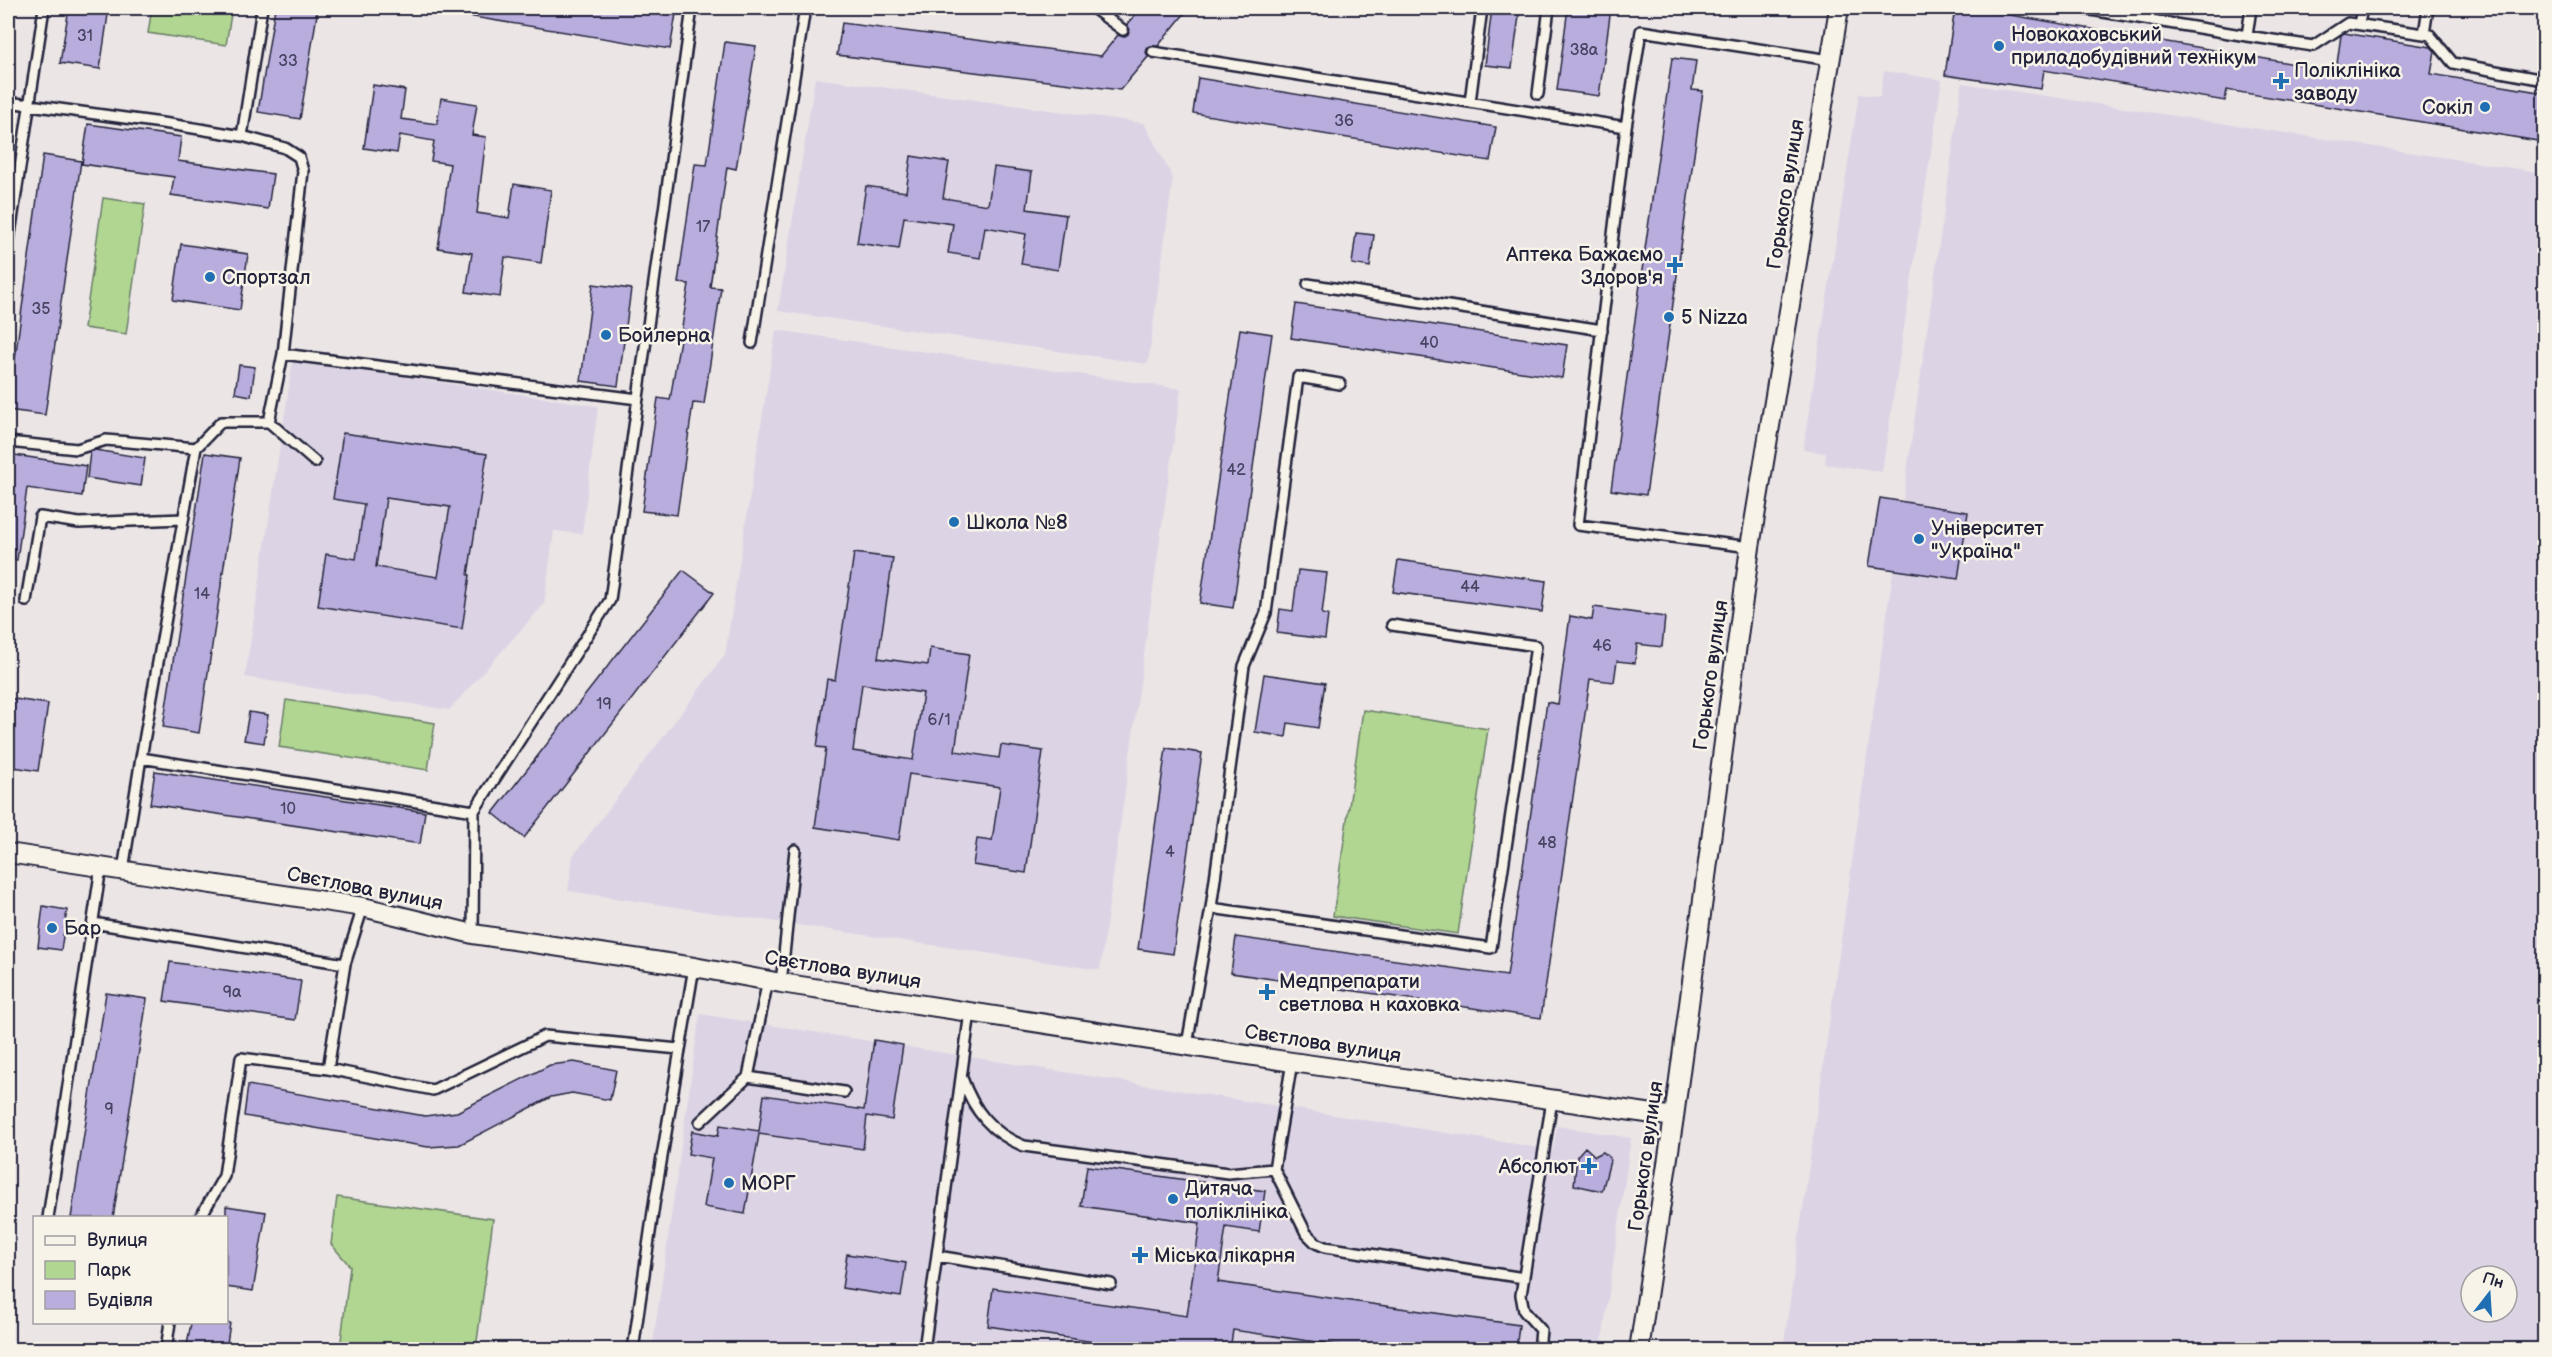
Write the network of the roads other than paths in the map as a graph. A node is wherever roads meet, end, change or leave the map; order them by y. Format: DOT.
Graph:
graph roads {
  1 [pos="44,8"];
  2 [pos="262,8"];
  3 [pos="692,8"];
  4 [pos="805,8"];
  5 [pos="1093,8"];
  6 [pos="1482,8"];
  7 [pos="1549,8"];
  8 [pos="1839,8"];
  9 [pos="2079,8"];
  10 [pos="2251,8"];
  11 [pos="2362,8"];
  12 [pos="2428,8"];
  13 [pos="2107,10"];
  14 [pos="2360,24"];
  15 [pos="1123,30"];
  16 [pos="2424,34"];
  17 [pos="2247,36"];
  18 [pos="1153,52"];
  19 [pos="1830,60"];
  20 [pos="2544,80"];
  21 [pos="1538,94"];
  22 [pos="8,102"];
  23 [pos="1470,102"];
  24 [pos="28,105"];
  25 [pos="1626,127"];
  26 [pos="242,136"];
  27 [pos="8,248"];
  28 [pos="1308,284"];
  29 [pos="1602,330"];
  30 [pos="752,343"];
  31 [pos="283,354"];
  32 [pos="1340,384"];
  33 [pos="638,399"];
  34 [pos="269,423"];
  35 [pos="8,442"];
  36 [pos="196,448"];
  37 [pos="315,462"];
  38 [pos="183,519"];
  39 [pos="1750,547"];
  40 [pos="26,601"];
  41 [pos="1392,625"];
  42 [pos="141,758"];
  43 [pos="474,812"];
  44 [pos="795,850"];
  45 [pos="8,853"];
  46 [pos="101,867"];
  47 [pos="123,870"];
  48 [pos="363,907"];
  49 [pos="1211,908"];
  50 [pos="93,923"];
  51 [pos="473,934"];
  52 [pos="345,964"];
  53 [pos="694,967"];
  54 [pos="774,981"];
  55 [pos="970,1011"];
  56 [pos="1187,1045"];
  57 [pos="679,1049"];
  58 [pos="1292,1062"];
  59 [pos="328,1070"];
  60 [pos="748,1077"];
  61 [pos="962,1078"];
  62 [pos="844,1092"];
  63 [pos="1552,1100"];
  64 [pos="1674,1117"];
  65 [pos="700,1122"];
  66 [pos="1274,1169"];
  67 [pos="48,1216"];
  68 [pos="202,1216"];
  69 [pos="937,1256"];
  70 [pos="1524,1278"];
  71 [pos="1111,1284"];
  72 [pos="170,1324"];
  73 [pos="166,1350"];
  74 [pos="633,1350"];
  75 [pos="924,1350"];
  76 [pos="1539,1350"];
  77 [pos="1639,1350"];
  1 -- 24 [label="lane"];
  2 -- 26 [label="lane"];
  3 -- 33 [label="lane"];
  4 -- 30 [label="lane"];
  5 -- 15 [label="lane"];
  6 -- 23 [label="lane"];
  7 -- 21 [label="lane"];
  8 -- 19 [label="street, Горького вулиця"];
  9 -- 13 [label="lane"];
  10 -- 17 [label="lane"];
  11 -- 14 [label="lane"];
  12 -- 16 [label="lane"];
  13 -- 17 [label="lane"];
  14 -- 16 [label="lane"];
  14 -- 17 [label="lane"];
  16 -- 20 [label="lane"];
  18 -- 23 [label="lane"];
  19 -- 25 [label="lane"];
  19 -- 39 [label="street, Горького вулиця"];
  22 -- 24 [label="lane"];
  23 -- 25 [label="lane"];
  24 -- 26 [label="lane"];
  24 -- 27 [label="lane"];
  25 -- 29 [label="lane"];
  26 -- 31 [label="lane"];
  28 -- 29 [label="lane"];
  29 -- 39 [label="lane"];
  31 -- 33 [label="lane"];
  31 -- 34 [label="lane"];
  32 -- 49 [label="lane"];
  33 -- 43 [label="lane"];
  34 -- 36 [label="lane"];
  34 -- 37 [label="lane"];
  35 -- 36 [label="lane"];
  36 -- 38 [label="lane"];
  38 -- 40 [label="lane"];
  38 -- 42 [label="lane"];
  39 -- 64 [label="street, Горького вулиця"];
  41 -- 49 [label="lane"];
  42 -- 43 [label="lane"];
  42 -- 47 [label="lane"];
  43 -- 51 [label="lane"];
  44 -- 54 [label="lane"];
  45 -- 46 [label="street, Свєтлова вулиця"];
  46 -- 47 [label="street, Свєтлова вулиця"];
  46 -- 50 [label="lane"];
  47 -- 48 [label="street, Свєтлова вулиця"];
  48 -- 51 [label="street, Свєтлова вулиця"];
  48 -- 52 [label="lane"];
  49 -- 56 [label="lane"];
  50 -- 52 [label="lane"];
  50 -- 67 [label="lane"];
  51 -- 53 [label="street, Свєтлова вулиця"];
  52 -- 59 [label="lane"];
  53 -- 54 [label="street, Свєтлова вулиця"];
  53 -- 57 [label="lane"];
  54 -- 55 [label="street, Свєтлова вулиця"];
  54 -- 60 [label="lane"];
  55 -- 56 [label="street, Свєтлова вулиця"];
  55 -- 61 [label="lane"];
  56 -- 58 [label="street, Свєтлова вулиця"];
  57 -- 59 [label="lane"];
  57 -- 74 [label="lane"];
  58 -- 63 [label="street, Свєтлова вулиця"];
  58 -- 66 [label="lane"];
  59 -- 68 [label="lane"];
  60 -- 62 [label="lane"];
  60 -- 65 [label="lane"];
  61 -- 66 [label="lane"];
  61 -- 69 [label="lane"];
  63 -- 64 [label="street, Свєтлова вулиця"];
  63 -- 70 [label="lane"];
  64 -- 77 [label="street, Горького вулиця"];
  66 -- 70 [label="lane"];
  69 -- 71 [label="lane"];
  69 -- 75 [label="lane"];
  70 -- 76 [label="lane"];
  72 -- 73 [label="lane"];
}
